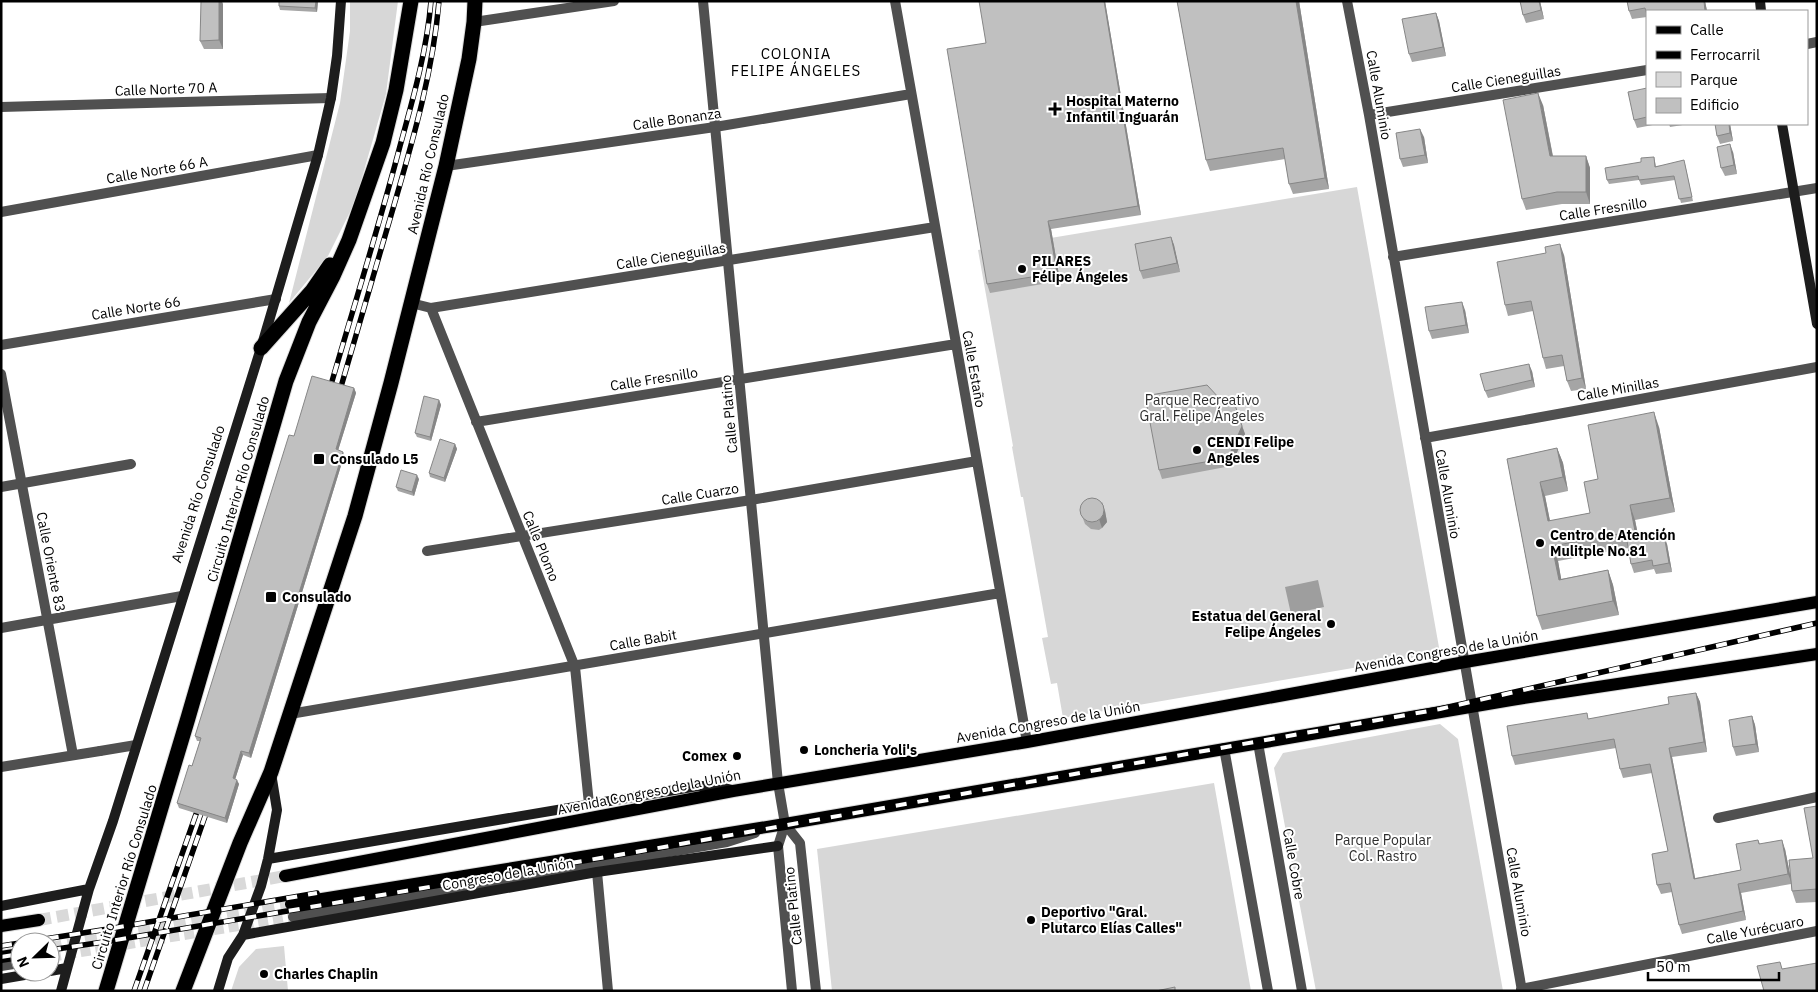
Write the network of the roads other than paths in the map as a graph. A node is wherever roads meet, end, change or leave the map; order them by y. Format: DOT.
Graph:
graph roads {
  1 [pos="341,1"];
  2 [pos="411,1"];
  3 [pos="475,1"];
  4 [pos="614,1"];
  5 [pos="703,1"];
  6 [pos="895,1"];
  7 [pos="1347,1"];
  8 [pos="474,22"];
  9 [pos="1646,70"];
  10 [pos="911,94"];
  11 [pos="331,98"];
  12 [pos="1,107"];
  13 [pos="1369,115"];
  14 [pos="1782,125"];
  15 [pos="715,128"];
  16 [pos="318,155"];
  17 [pos="446,166"];
  18 [pos="1817,188"];
  19 [pos="1795,192"];
  20 [pos="1,212"];
  21 [pos="935,227"];
  22 [pos="349,240"];
  23 [pos="1393,257"];
  24 [pos="728,261"];
  25 [pos="276,299"];
  26 [pos="411,303"];
  27 [pos="431,308"];
  28 [pos="1817,324"];
  29 [pos="956,344"];
  30 [pos="1,345"];
  31 [pos="261,348"];
  32 [pos="1817,367"];
  33 [pos="1,374"];
  34 [pos="740,379"];
  35 [pos="476,422"];
  36 [pos="1425,438"];
  37 [pos="976,461"];
  38 [pos="131,464"];
  39 [pos="22,483"];
  40 [pos="1,487"];
  41 [pos="751,500"];
  42 [pos="522,537"];
  43 [pos="427,551"];
  44 [pos="1000,593"];
  45 [pos="182,596"];
  46 [pos="1817,602"];
  47 [pos="49,620"];
  48 [pos="1,628"];
  49 [pos="764,632"];
  50 [pos="1817,654"];
  51 [pos="1464,662"];
  52 [pos="575,666"];
  53 [pos="1473,706"];
  54 [pos="290,714"];
  55 [pos="1027,742"];
  56 [pos="1258,743"];
  57 [pos="136,745"];
  58 [pos="1224,748"];
  59 [pos="73,755"];
  60 [pos="1,767"];
  61 [pos="271,772"];
  62 [pos="778,783"];
  63 [pos="734,791"];
  64 [pos="1817,797"];
  65 [pos="589,804"];
  66 [pos="1718,818"];
  67 [pos="785,824"];
  68 [pos="778,846"];
  69 [pos="268,859"];
  70 [pos="597,872"];
  71 [pos="285,876"];
  72 [pos="89,889"];
  73 [pos="291,904"];
  74 [pos="1,906"];
  75 [pos="293,917"];
  76 [pos="38,920"];
  77 [pos="1,926"];
  78 [pos="1817,932"];
  79 [pos="243,936"];
  80 [pos="67,968"];
  81 [pos="60,969"];
  82 [pos="1521,990"];
  83 [pos="61,991"];
  84 [pos="106,991"];
  85 [pos="183,991"];
  86 [pos="218,991"];
  87 [pos="608,991"];
  88 [pos="792,991"];
  89 [pos="816,991"];
  90 [pos="1268,991"];
  91 [pos="1302,991"];
  1 -- 11 [label="main road, Avenida Río Consulado"];
  2 -- 22 [label="highway, Circuito Interior Río Consulado"];
  3 -- 8 [label="highway, Avenida Río Consulado"];
  4 -- 8 [label="street"];
  5 -- 15 [label="street, Calle Platino"];
  6 -- 10 [label="street, Calle Estaño"];
  7 -- 13 [label="street, Calle Aluminio"];
  8 -- 17 [label="highway, Avenida Río Consulado"];
  9 -- 13 [label="street, Calle Cieneguillas"];
  10 -- 15 [label="street, Calle Bonanza"];
  10 -- 21 [label="street, Calle Estaño"];
  11 -- 12 [label="street, Calle Norte 70 A"];
  11 -- 16 [label="main road, Avenida Río Consulado"];
  13 -- 23 [label="street, Calle Aluminio"];
  14 -- 19 [label="main road"];
  15 -- 17 [label="street, Calle Bonanza"];
  15 -- 24 [label="street, Calle Platino"];
  16 -- 20 [label="street, Calle Norte 66 A"];
  16 -- 25 [label="main road, Avenida Río Consulado"];
  17 -- 26 [label="highway, Avenida Río Consulado"];
  18 -- 19 [label="street, Calle Fresnillo"];
  19 -- 23 [label="street, Calle Fresnillo"];
  19 -- 28 [label="main road"];
  21 -- 24 [label="street, Calle Cieneguillas"];
  21 -- 29 [label="street, Calle Estaño"];
  22 -- 31 [label="highway"];
  22 -- 84 [label="highway, Circuito Interior Río Consulado"];
  23 -- 36 [label="street, Calle Aluminio"];
  24 -- 27 [label="street, Calle Cieneguillas"];
  24 -- 34 [label="street, Calle Platino"];
  25 -- 30 [label="street, Calle Norte 66"];
  25 -- 31 [label="main road, Avenida Río Consulado"];
  26 -- 27 [label="street, Calle Cieneguillas"];
  26 -- 54 [label="highway, Avenida Río Consulado"];
  27 -- 35 [label="street, Calle Plomo"];
  29 -- 34 [label="street, Calle Fresnillo"];
  29 -- 37 [label="street, Calle Estaño"];
  31 -- 45 [label="main road, Avenida Río Consulado"];
  32 -- 36 [label="street, Calle Minillas"];
  33 -- 39 [label="street, Calle Oriente 83"];
  34 -- 35 [label="street, Calle Fresnillo"];
  34 -- 41 [label="street, Calle Platino"];
  35 -- 42 [label="street, Calle Plomo"];
  36 -- 51 [label="street, Calle Aluminio"];
  37 -- 41 [label="street, Calle Cuarzo"];
  37 -- 44 [label="street, Calle Estaño"];
  38 -- 39 [label="street"];
  39 -- 40 [label="street"];
  39 -- 47 [label="street, Calle Oriente 83"];
  41 -- 42 [label="street, Calle Cuarzo"];
  41 -- 49 [label="street, Calle Platino"];
  42 -- 43 [label="street, Calle Cuarzo"];
  42 -- 52 [label="street, Calle Plomo"];
  44 -- 49 [label="street, Calle Babit"];
  44 -- 55 [label="street, Calle Estaño"];
  45 -- 47 [label="street"];
  45 -- 57 [label="main road, Avenida Río Consulado"];
  46 -- 51 [label="main road, Avenida Congreso de la Unión"];
  47 -- 48 [label="street"];
  47 -- 59 [label="street, Calle Oriente 83"];
  49 -- 52 [label="street, Calle Babit"];
  49 -- 62 [label="street, Calle Platino"];
  50 -- 53 [label="main road"];
  51 -- 53 [label="street, Calle Aluminio"];
  51 -- 55 [label="main road, Avenida Congreso de la Unión"];
  52 -- 54 [label="street, Calle Babit"];
  52 -- 65 [label="street, Calle Plomo"];
  53 -- 56 [label="main road"];
  53 -- 82 [label="street, Calle Aluminio"];
  54 -- 61 [label="highway, Avenida Río Consulado"];
  55 -- 62 [label="main road, Avenida Congreso de la Unión"];
  56 -- 58 [label="main road"];
  56 -- 91 [label="street, Calle Cobre"];
  57 -- 59 [label="street"];
  57 -- 72 [label="main road, Avenida Río Consulado"];
  58 -- 67 [label="main road"];
  58 -- 90 [label="street"];
  59 -- 60 [label="street"];
  61 -- 69 [label="main road, Avenida Río Consulado"];
  61 -- 85 [label="highway"];
  62 -- 63 [label="main road, Avenida Congreso de la Unión"];
  62 -- 67 [label="street, Calle Platino"];
  63 -- 65 [label="main road"];
  63 -- 71 [label="main road, Avenida Congreso de la Unión"];
  64 -- 66 [label="street"];
  65 -- 69 [label="main road"];
  67 -- 68 [label="street, Calle Platino"];
  67 -- 73 [label="main road"];
  67 -- 75 [label="street"];
  67 -- 89 [label="street, Calle Platino"];
  68 -- 70 [label="main road, Congreso de la Unión"];
  68 -- 88 [label="street, Calle Platino"];
  69 -- 79 [label="main road, Avenida Río Consulado"];
  70 -- 79 [label="main road, Congreso de la Unión"];
  70 -- 87 [label="street"];
  72 -- 74 [label="main road"];
  72 -- 80 [label="main road, Avenida Río Consulado"];
  76 -- 77 [label="main road"];
  78 -- 82 [label="street, Calle Yurécuaro"];
  79 -- 86 [label="main road, Avenida Río Consulado"];
  80 -- 81 [label="main road"];
  80 -- 83 [label="main road, Avenida Río Consulado"];
}
